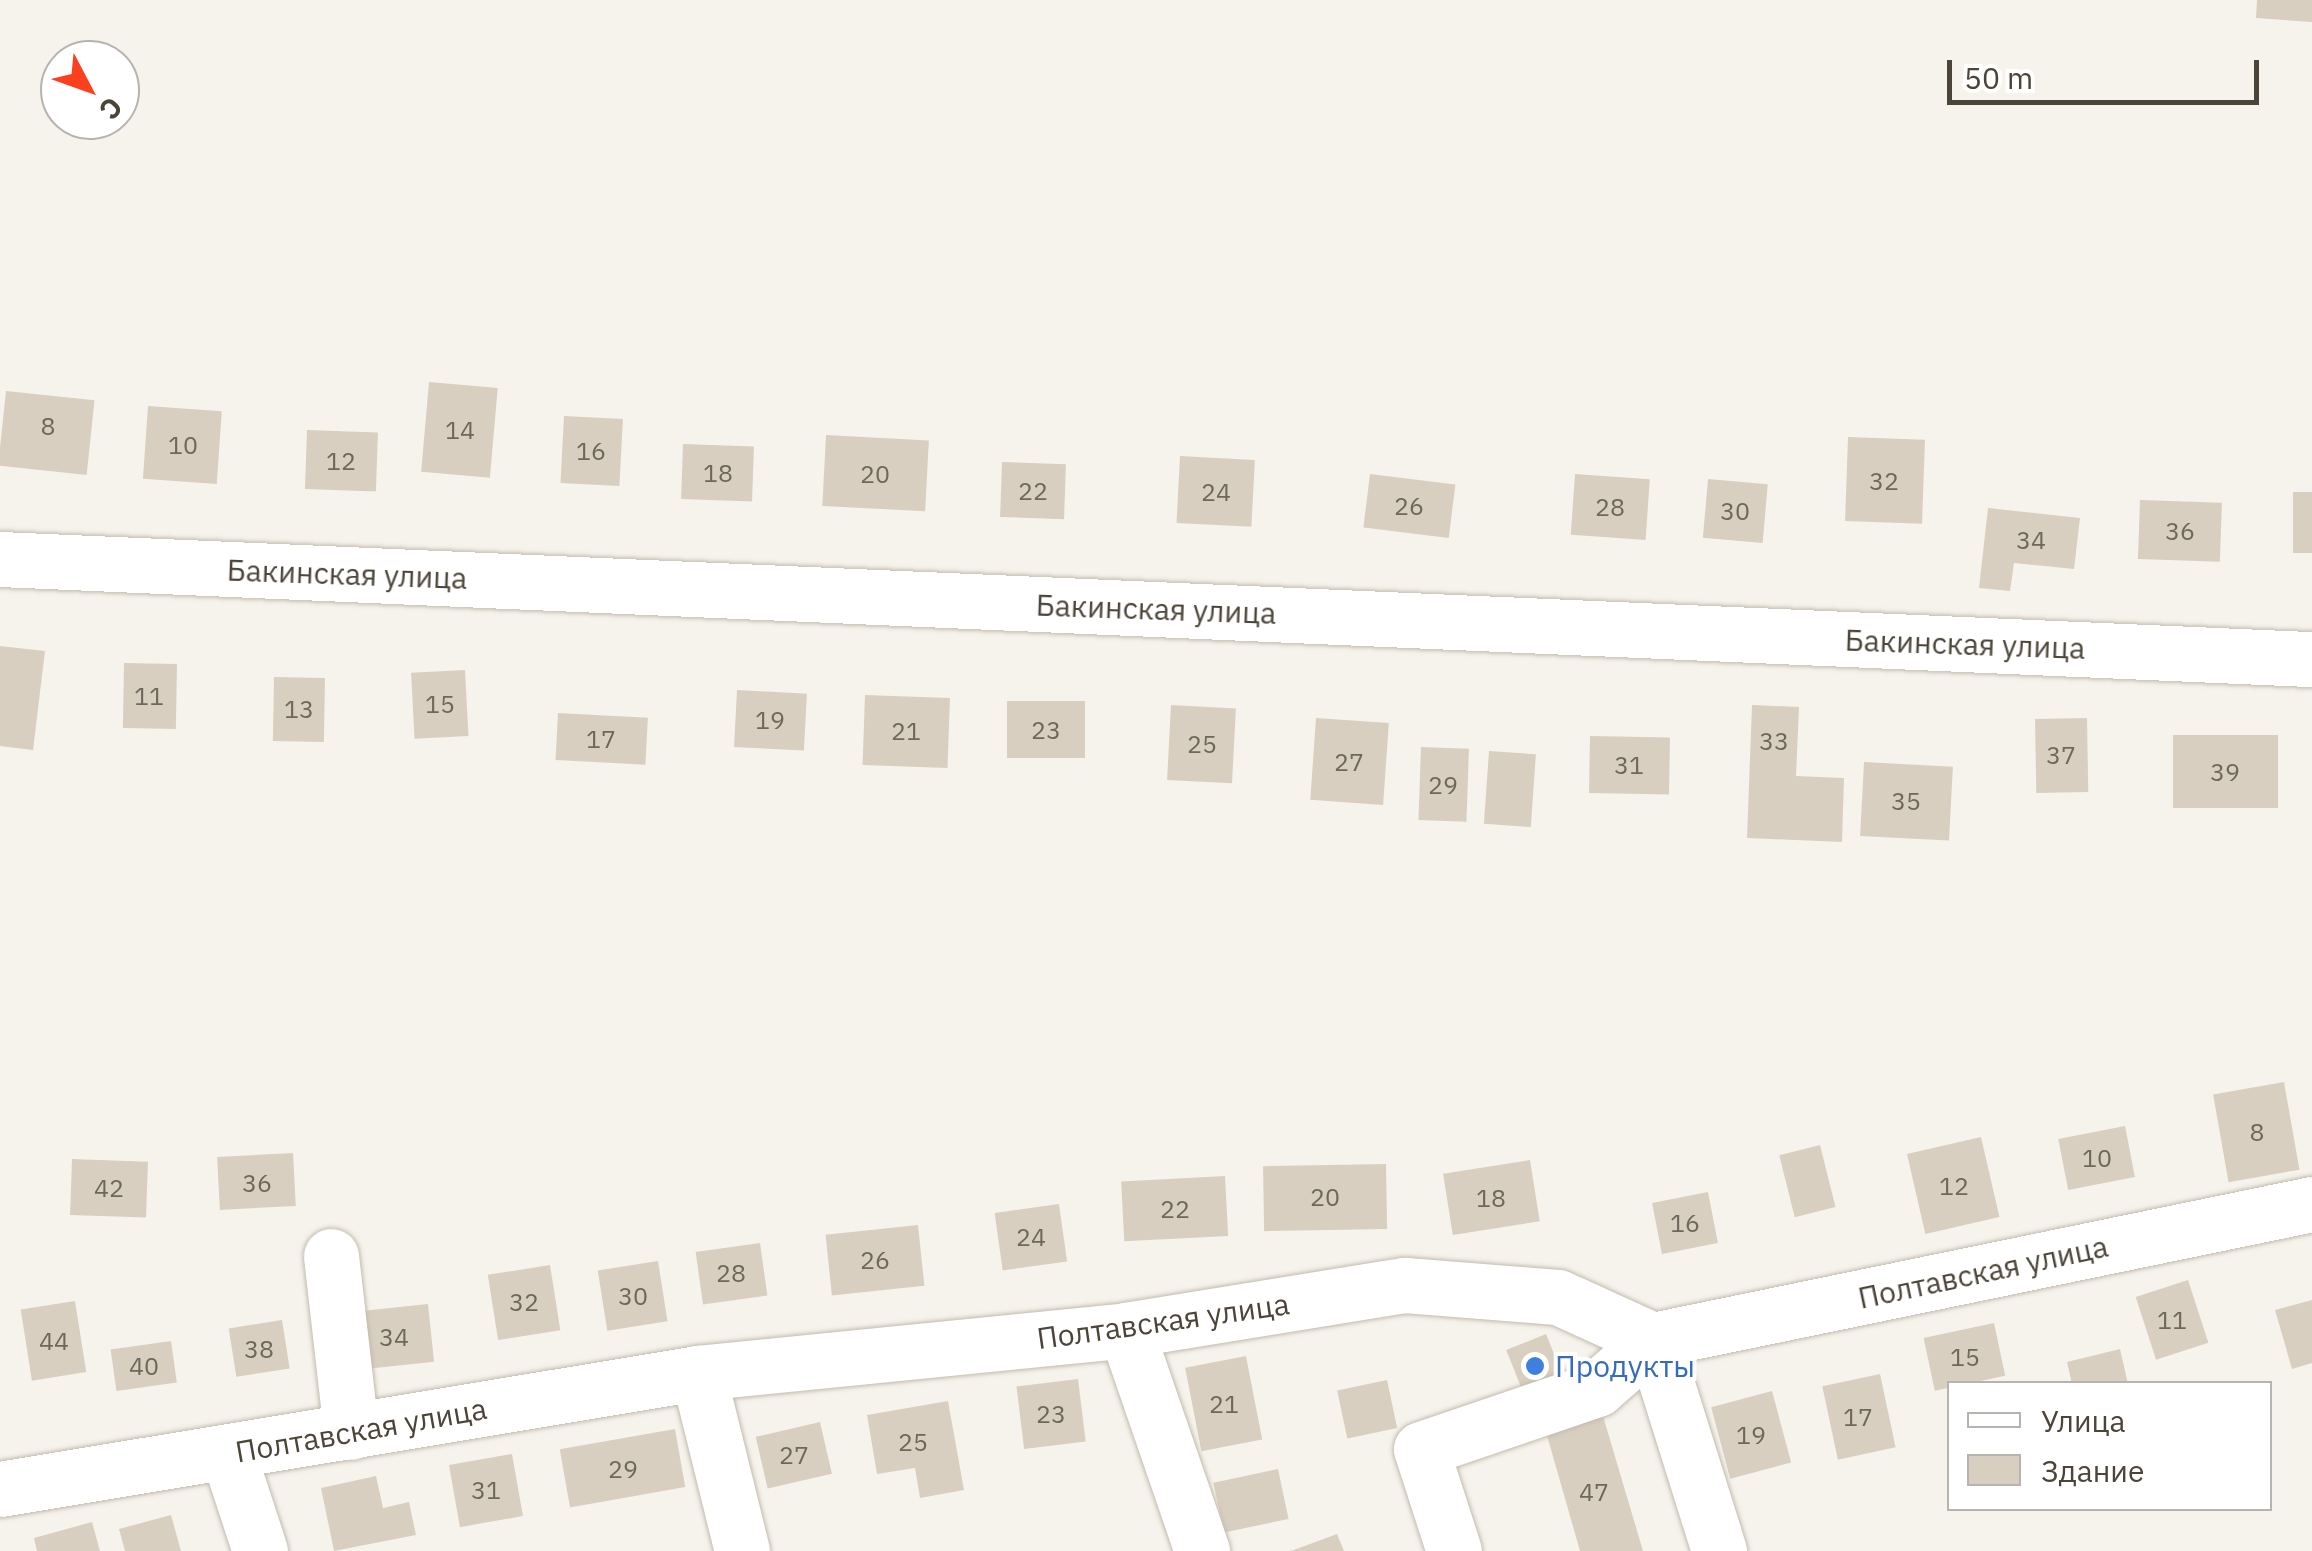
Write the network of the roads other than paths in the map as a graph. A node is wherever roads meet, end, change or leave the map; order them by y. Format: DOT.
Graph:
graph roads {
  1 [pos="0,559"];
  2 [pos="2312,659"];
  3 [pos="2312,1204"];
  4 [pos="330,1256"];
  5 [pos="1126,1330"];
  6 [pos="1653,1340"];
  7 [pos="698,1373"];
  8 [pos="351,1432"];
  9 [pos="228,1453"];
  10 [pos="0,1489"];
  11 [pos="260,1551"];
  12 [pos="742,1551"];
  13 [pos="1202,1551"];
  14 [pos="1454,1551"];
  15 [pos="1720,1551"];
  1 -- 2 [label="street, Бакинская улица"];
  3 -- 6 [label="street, Полтавская улица"];
  4 -- 8 [label="street"];
  5 -- 6 [label="street, Полтавская улица"];
  5 -- 7 [label="street, Полтавская улица"];
  5 -- 13 [label="street"];
  6 -- 14 [label="street"];
  6 -- 15 [label="street"];
  7 -- 8 [label="street, Полтавская улица"];
  7 -- 12 [label="street"];
  8 -- 9 [label="street, Полтавская улица"];
  9 -- 10 [label="street, Полтавская улица"];
  9 -- 11 [label="street"];
}
